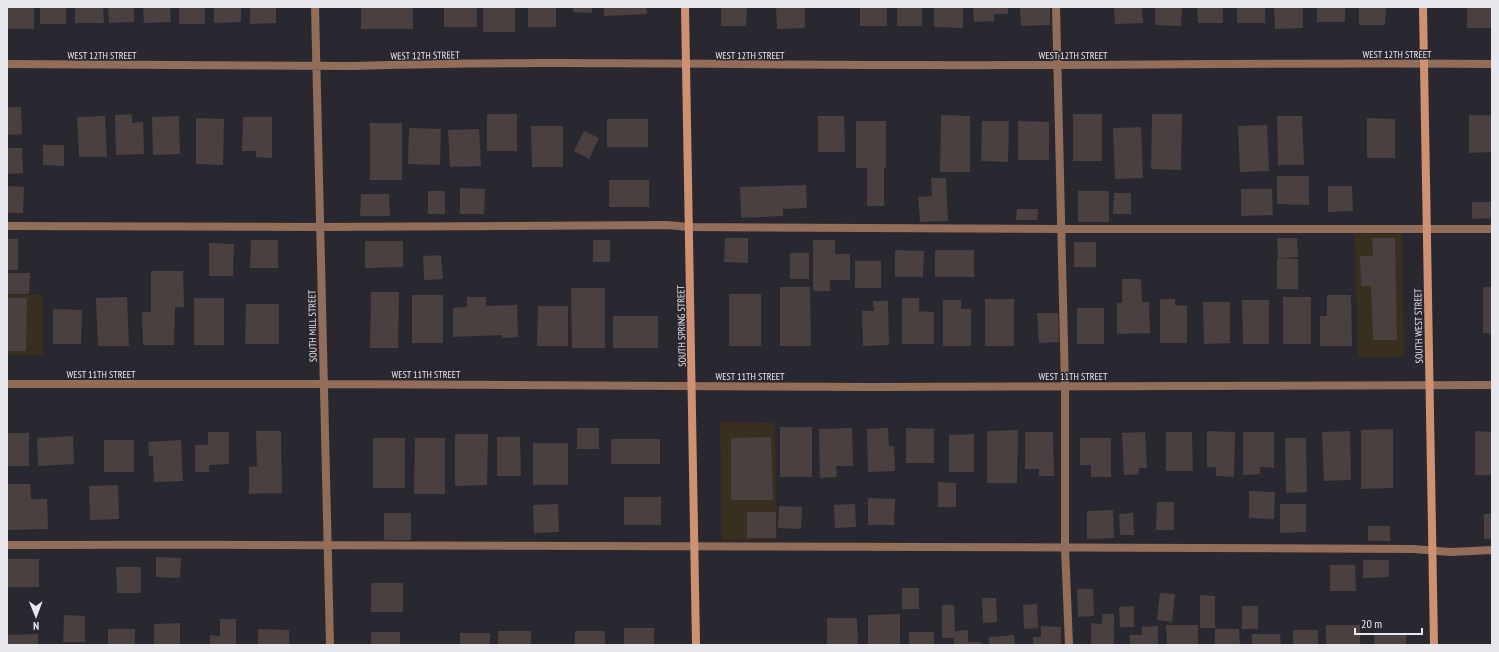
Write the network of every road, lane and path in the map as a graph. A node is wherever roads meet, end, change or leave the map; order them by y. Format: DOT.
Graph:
graph roads {
  1 [pos="315,7"];
  2 [pos="684,7"];
  3 [pos="1056,7"];
  4 [pos="1423,7"];
  5 [pos="7,64"];
  6 [pos="1424,64"];
  7 [pos="1492,64"];
  8 [pos="685,65"];
  9 [pos="316,66"];
  10 [pos="1057,66"];
  11 [pos="7,226"];
  12 [pos="320,227"];
  13 [pos="688,227"];
  14 [pos="1426,228"];
  15 [pos="1061,229"];
  16 [pos="1492,229"];
  17 [pos="7,384"];
  18 [pos="324,384"];
  19 [pos="692,385"];
  20 [pos="1430,385"];
  21 [pos="1065,386"];
  22 [pos="1492,386"];
  23 [pos="327,544"];
  24 [pos="7,545"];
  25 [pos="694,546"];
  26 [pos="1066,548"];
  27 [pos="1492,550"];
  28 [pos="1432,552"];
  29 [pos="330,645"];
  30 [pos="696,645"];
  31 [pos="1069,645"];
  32 [pos="1434,645"];
  1 -- 9 [label="street, SOUTH MILL STREET"];
  2 -- 8 [label="street, SOUTH SPRING STREET"];
  3 -- 10 [label="street"];
  4 -- 6 [label="street, SOUTH WEST STREET"];
  5 -- 9 [label="street, WEST 12TH STREET"];
  6 -- 7 [label="street, WEST 12TH STREET"];
  6 -- 10 [label="street, WEST 12TH STREET"];
  6 -- 14 [label="street, SOUTH WEST STREET"];
  8 -- 9 [label="street, WEST 12TH STREET"];
  8 -- 10 [label="street, WEST 12TH STREET"];
  8 -- 13 [label="street, SOUTH SPRING STREET"];
  9 -- 12 [label="street, SOUTH MILL STREET"];
  10 -- 15 [label="street"];
  11 -- 12 [label="street"];
  12 -- 13 [label="street"];
  12 -- 18 [label="street, SOUTH MILL STREET"];
  13 -- 15 [label="street"];
  13 -- 19 [label="street, SOUTH SPRING STREET"];
  14 -- 15 [label="street"];
  14 -- 16 [label="street"];
  14 -- 20 [label="street, SOUTH WEST STREET"];
  15 -- 21 [label="street"];
  17 -- 18 [label="street, WEST 11TH STREET"];
  18 -- 19 [label="street, WEST 11TH STREET"];
  18 -- 23 [label="street, SOUTH MILL STREET"];
  19 -- 21 [label="street, WEST 11TH STREET"];
  19 -- 25 [label="street, SOUTH SPRING STREET"];
  20 -- 21 [label="street, WEST 11TH STREET"];
  20 -- 22 [label="street, WEST 11TH STREET"];
  20 -- 28 [label="street, SOUTH WEST STREET"];
  21 -- 26 [label="street"];
  23 -- 24 [label="street"];
  23 -- 25 [label="street"];
  23 -- 29 [label="street, SOUTH MILL STREET"];
  25 -- 26 [label="street"];
  25 -- 30 [label="street, SOUTH SPRING STREET"];
  26 -- 28 [label="street"];
  26 -- 31 [label="street"];
  27 -- 28 [label="street"];
  28 -- 32 [label="street, SOUTH WEST STREET"];
}
